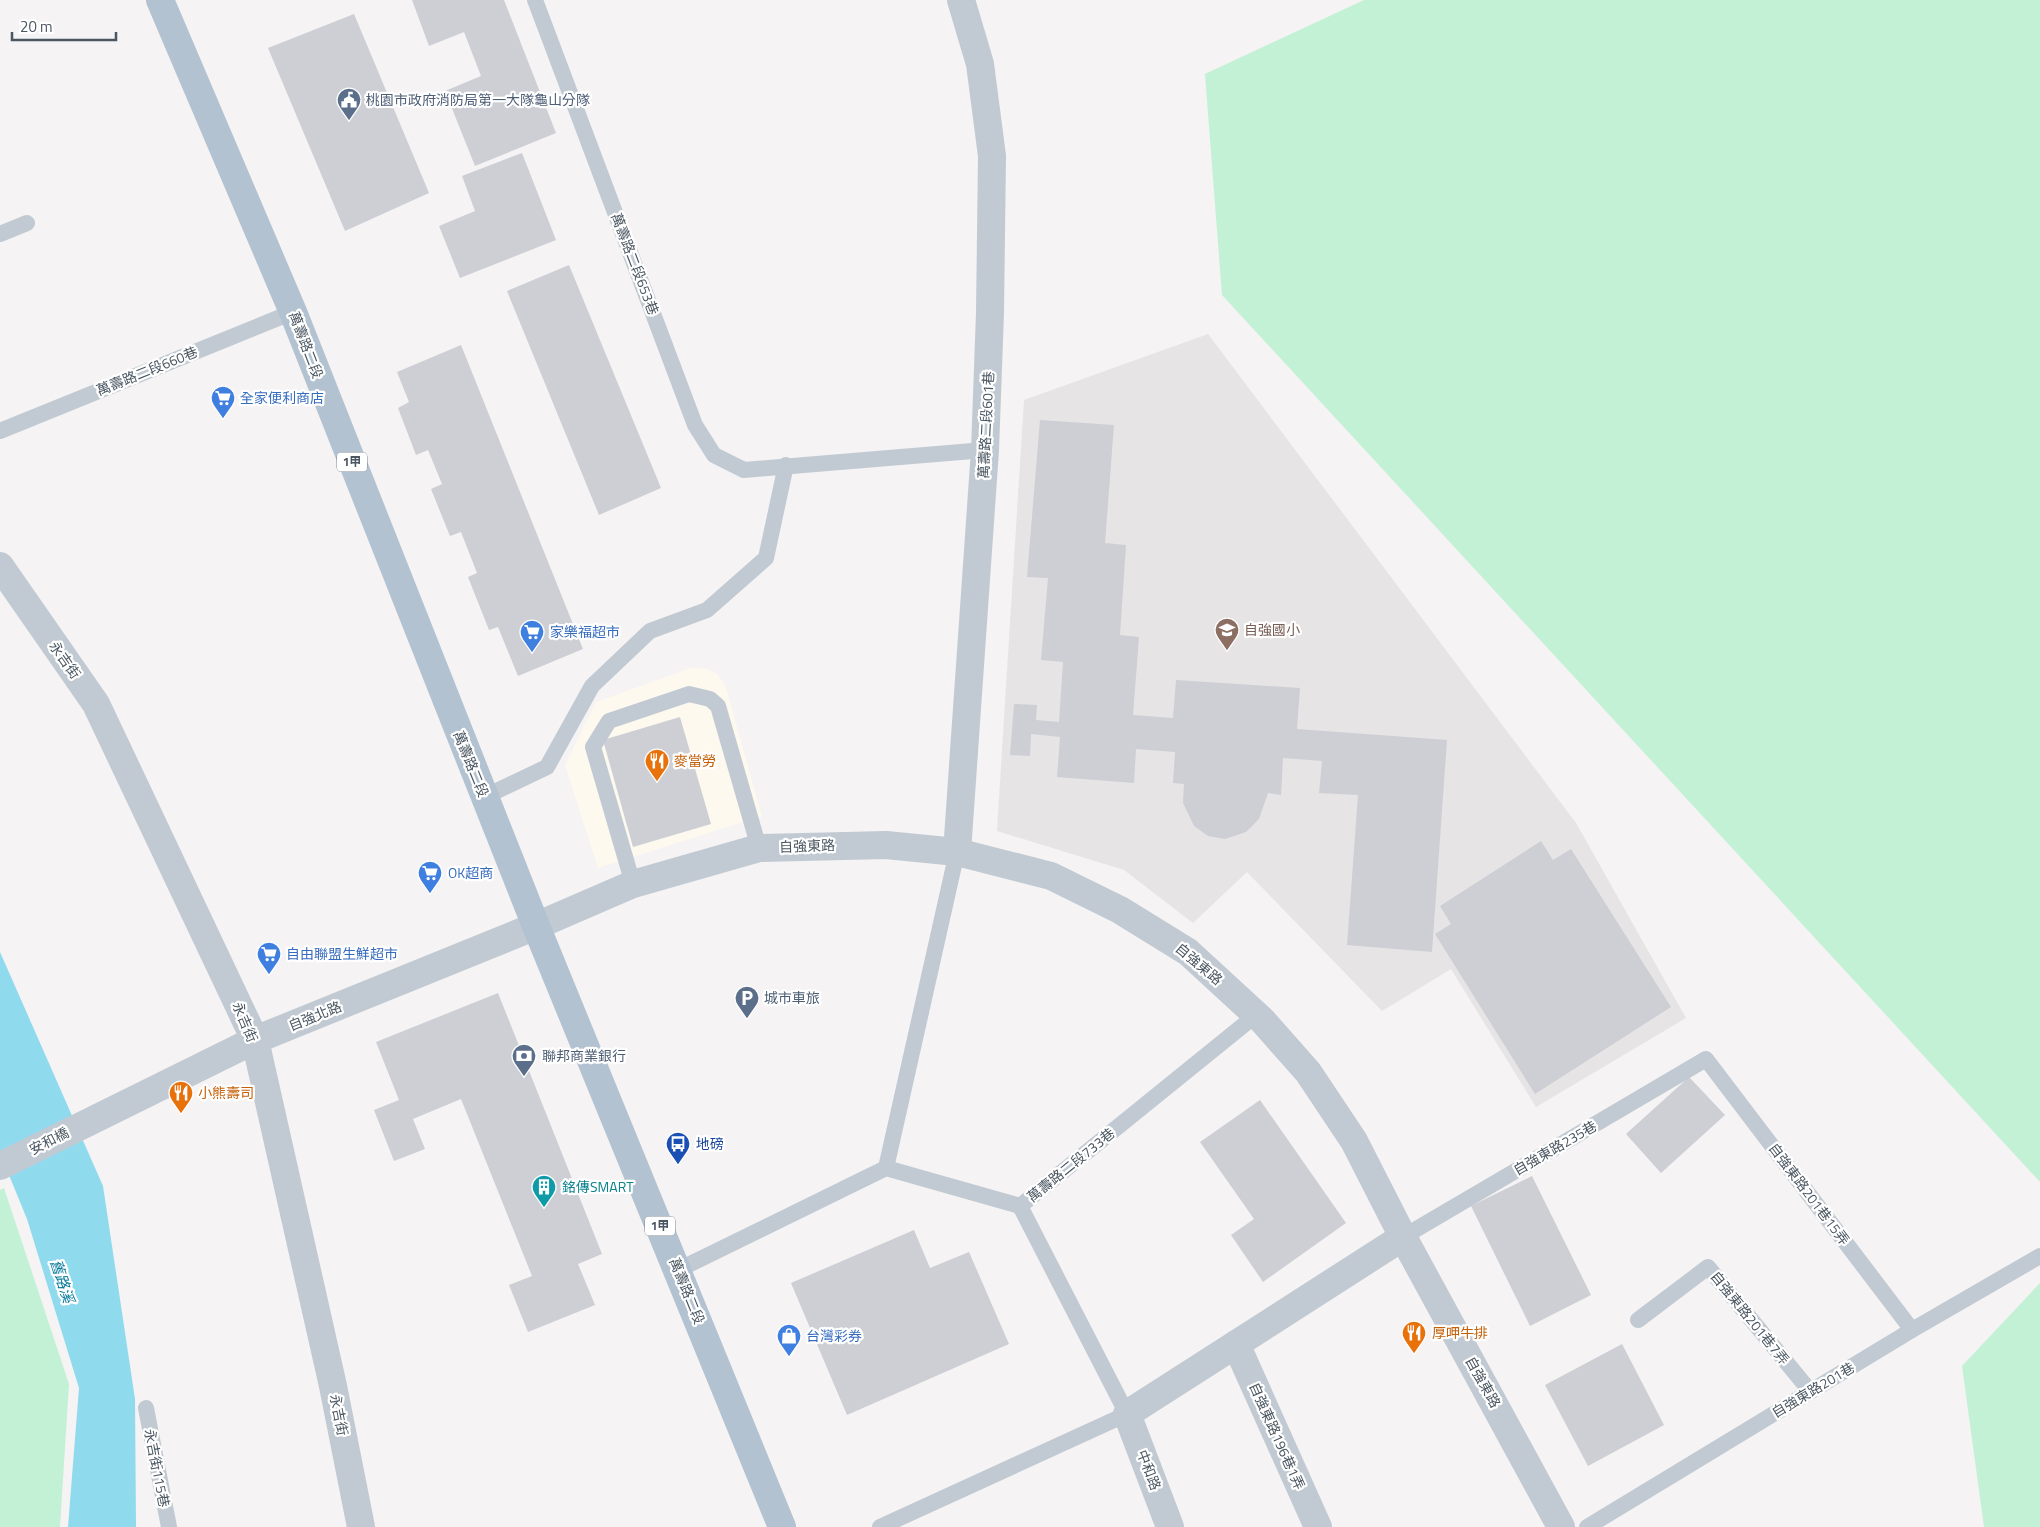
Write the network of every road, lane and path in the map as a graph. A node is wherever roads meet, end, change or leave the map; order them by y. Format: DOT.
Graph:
graph roads {
  1 [pos="160,0"];
  2 [pos="535,0"];
  3 [pos="961,0"];
  4 [pos="27,224"];
  5 [pos="0,234"];
  6 [pos="293,312"];
  7 [pos="0,431"];
  8 [pos="985,450"];
  9 [pos="786,466"];
  10 [pos="0,566"];
  11 [pos="484,797"];
  12 [pos="759,848"];
  13 [pos="957,852"];
  14 [pos="633,884"];
  15 [pos="536,926"];
  16 [pos="1256,1015"];
  17 [pos="255,1040"];
  18 [pos="1706,1059"];
  19 [pos="99,1117"];
  20 [pos="0,1166"];
  21 [pos="886,1168"];
  22 [pos="1020,1206"];
  23 [pos="1403,1237"];
  24 [pos="2040,1256"];
  25 [pos="678,1270"];
  26 [pos="1638,1320"];
  27 [pos="1912,1330"];
  28 [pos="1236,1344"];
  29 [pos="1810,1391"];
  30 [pos="146,1408"];
  31 [pos="1127,1414"];
  32 [pos="1165,1525"];
  33 [pos="169,1527"];
  34 [pos="361,1527"];
  35 [pos="782,1527"];
  36 [pos="880,1527"];
  37 [pos="1318,1527"];
  38 [pos="1561,1527"];
  39 [pos="1587,1527"];
  1 -- 6 [label="main road, 萬壽路二段 / 1甲"];
  2 -- 9 [label="lane, 萬壽路二段653巷"];
  3 -- 8 [label="street, 萬壽路二段601巷"];
  4 -- 5 [label="lane"];
  6 -- 7 [label="lane, 萬壽路二段660巷"];
  6 -- 11 [label="main road, 萬壽路二段 / 1甲"];
  8 -- 9 [label="lane, 萬壽路二段653巷"];
  8 -- 13 [label="street, 萬壽路二段601巷"];
  9 -- 11 [label="lane"];
  10 -- 17 [label="street, 永吉街"];
  11 -- 15 [label="main road, 萬壽路二段 / 1甲"];
  12 -- 13 [label="street, 自強東路"];
  12 -- 14 [label="street, 自強東路"];
  12 -- 14 [label="lane"];
  13 -- 16 [label="street, 自強東路"];
  13 -- 21 [label="lane"];
  14 -- 15 [label="street, 自強東路"];
  15 -- 17 [label="street, 自強北路"];
  15 -- 25 [label="main road, 萬壽路二段 / 1甲"];
  16 -- 22 [label="lane, 萬壽路二段733巷"];
  16 -- 23 [label="street, 自強東路"];
  17 -- 19 [label="street, 自強北路"];
  17 -- 34 [label="street, 永吉街"];
  18 -- 23 [label="lane, 自強東路235巷"];
  18 -- 27 [label="lane, 自強東路201巷15弄"];
  19 -- 20 [label="street, 安和橋"];
  21 -- 22 [label="lane"];
  21 -- 25 [label="lane"];
  22 -- 31 [label="lane, 萬壽路二段733巷"];
  23 -- 28 [label="street"];
  23 -- 38 [label="street, 自強東路"];
  24 -- 27 [label="lane, 自強東路201巷"];
  25 -- 35 [label="main road, 萬壽路二段 / 1甲"];
  26 -- 29 [label="lane, 自強東路201巷7弄"];
  27 -- 29 [label="lane, 自強東路201巷"];
  28 -- 31 [label="street"];
  28 -- 37 [label="street, 自強東路196巷1弄"];
  29 -- 39 [label="lane, 自強東路201巷"];
  30 -- 33 [label="lane, 永吉街115巷"];
  31 -- 32 [label="street, 中和路"];
  31 -- 36 [label="lane"];
}
